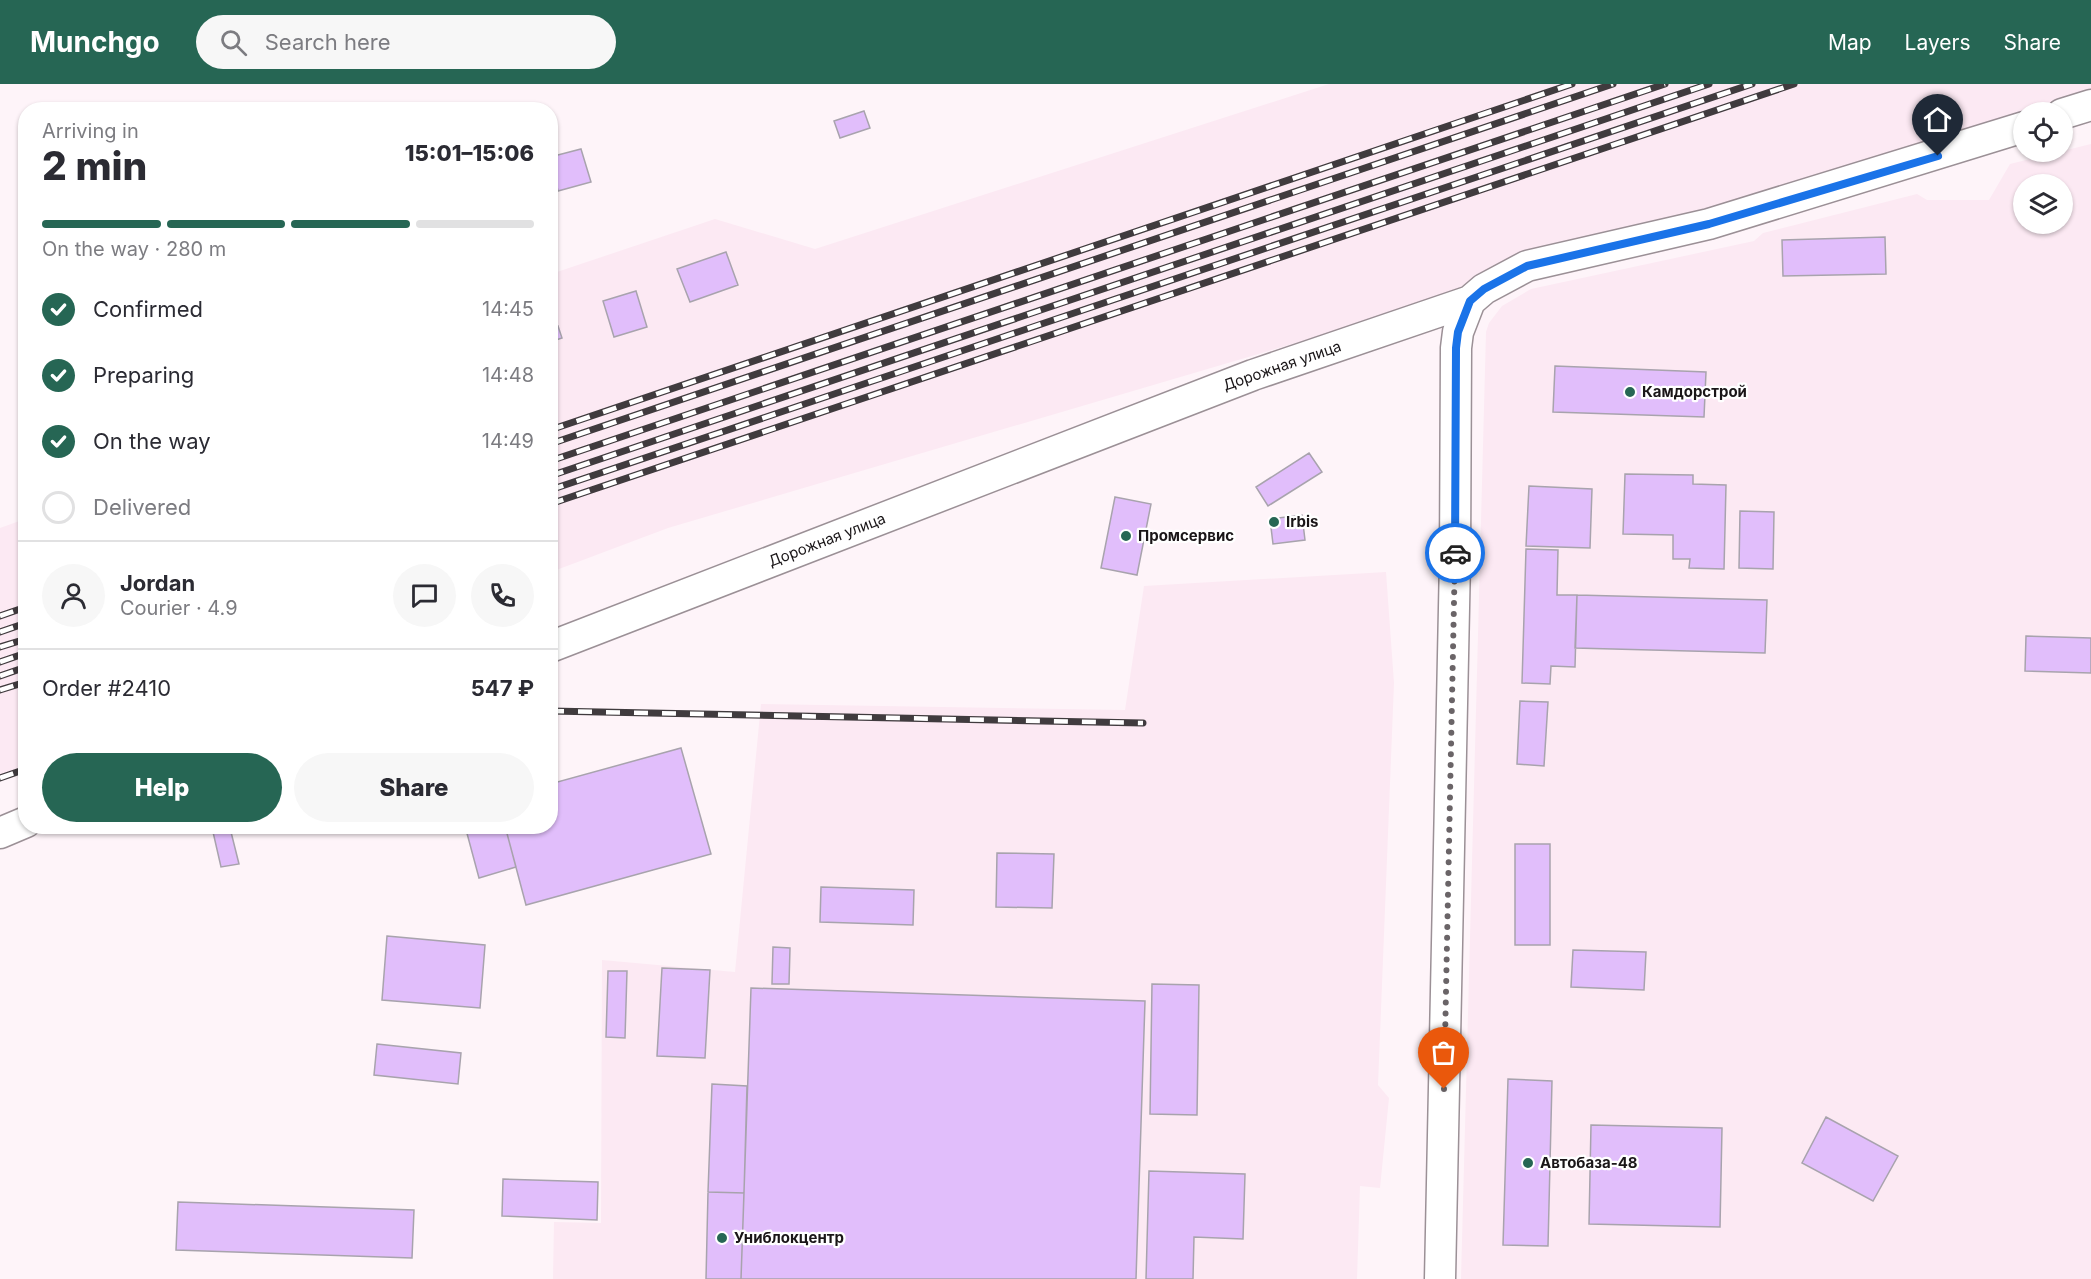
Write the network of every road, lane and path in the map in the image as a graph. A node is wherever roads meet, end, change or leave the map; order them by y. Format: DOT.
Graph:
graph roads {
  1 [pos="2091,105"];
  2 [pos="2073,111"];
  3 [pos="2013,130"];
  4 [pos="1470,301"];
  5 [pos="558,644"];
  6 [pos="18,825"];
  7 [pos="0,833"];
  8 [pos="1440,1279"];
  1 -- 2 [label="street"];
  3 -- 4 [label="street, Дорожная улица"];
  4 -- 5 [label="street, Дорожная улица"];
  4 -- 8 [label="street"];
  6 -- 7 [label="street"];
}
